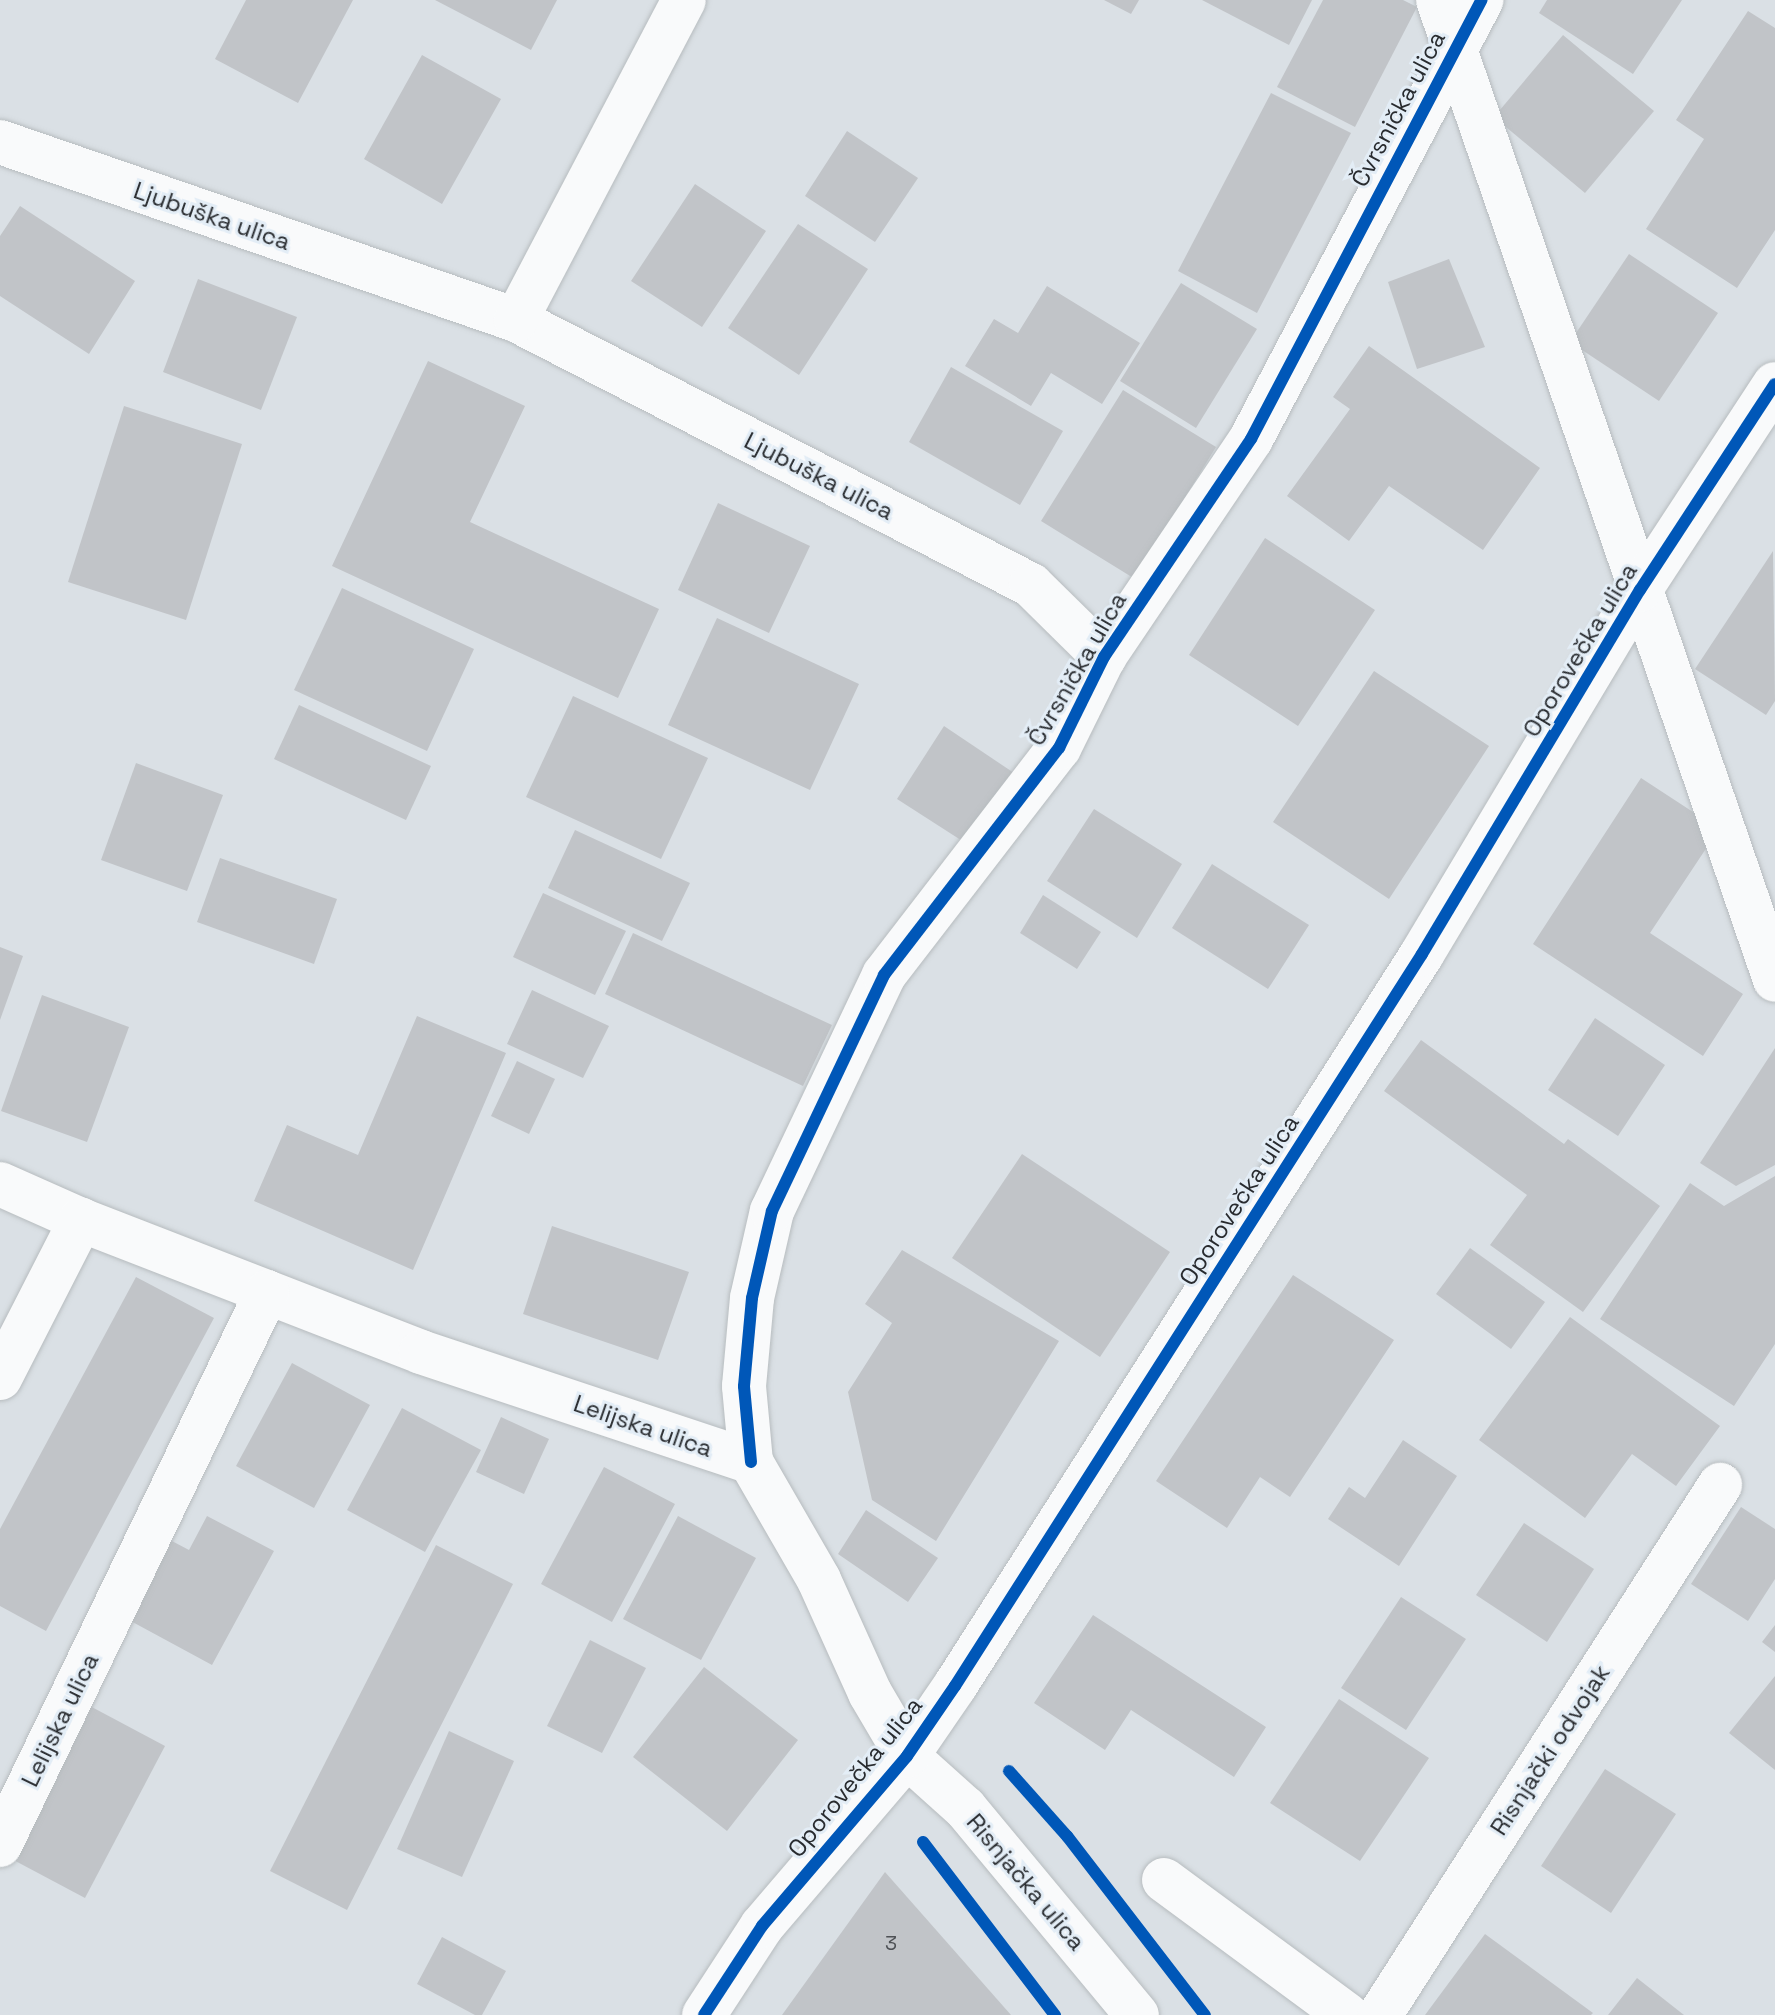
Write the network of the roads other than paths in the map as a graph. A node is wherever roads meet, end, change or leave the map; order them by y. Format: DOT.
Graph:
graph roads {
  1 [pos="684,0"];
  2 [pos="1438,0"];
  3 [pos="1481,0"];
  4 [pos="1456,46"];
  5 [pos="0,142"];
  6 [pos="516,320"];
  7 [pos="1775,384"];
  8 [pos="1640,590"];
  9 [pos="1104,657"];
  10 [pos="1775,980"];
  11 [pos="0,1184"];
  12 [pos="81,1220"];
  13 [pos="267,1292"];
  14 [pos="0,1378"];
  15 [pos="751,1462"];
  16 [pos="1720,1485"];
  17 [pos="907,1756"];
  18 [pos="0,1845"];
  19 [pos="1164,1880"];
  20 [pos="704,2015"];
  21 [pos="1137,2015"];
  22 [pos="1347,2015"];
  23 [pos="1380,2015"];
  1 -- 6 [label="street"];
  2 -- 4 [label="street"];
  3 -- 4 [label="street, Čvrsnička ulica"];
  4 -- 8 [label="street"];
  4 -- 9 [label="street, Čvrsnička ulica"];
  5 -- 6 [label="street, Ljubuška ulica"];
  6 -- 9 [label="street, Ljubuška ulica"];
  7 -- 8 [label="street, Oporovečka ulica"];
  8 -- 10 [label="street"];
  8 -- 17 [label="street, Oporovečka ulica"];
  9 -- 15 [label="street, Čvrsnička ulica"];
  11 -- 12 [label="street, Lelijska ulica"];
  12 -- 13 [label="street, Lelijska ulica"];
  12 -- 14 [label="street"];
  13 -- 15 [label="street, Lelijska ulica"];
  13 -- 18 [label="street, Lelijska ulica"];
  15 -- 17 [label="street"];
  16 -- 23 [label="street, Risnjački odvojak"];
  17 -- 20 [label="street, Oporovečka ulica"];
  17 -- 21 [label="street, Risnjačka ulica"];
  19 -- 22 [label="street"];
}
